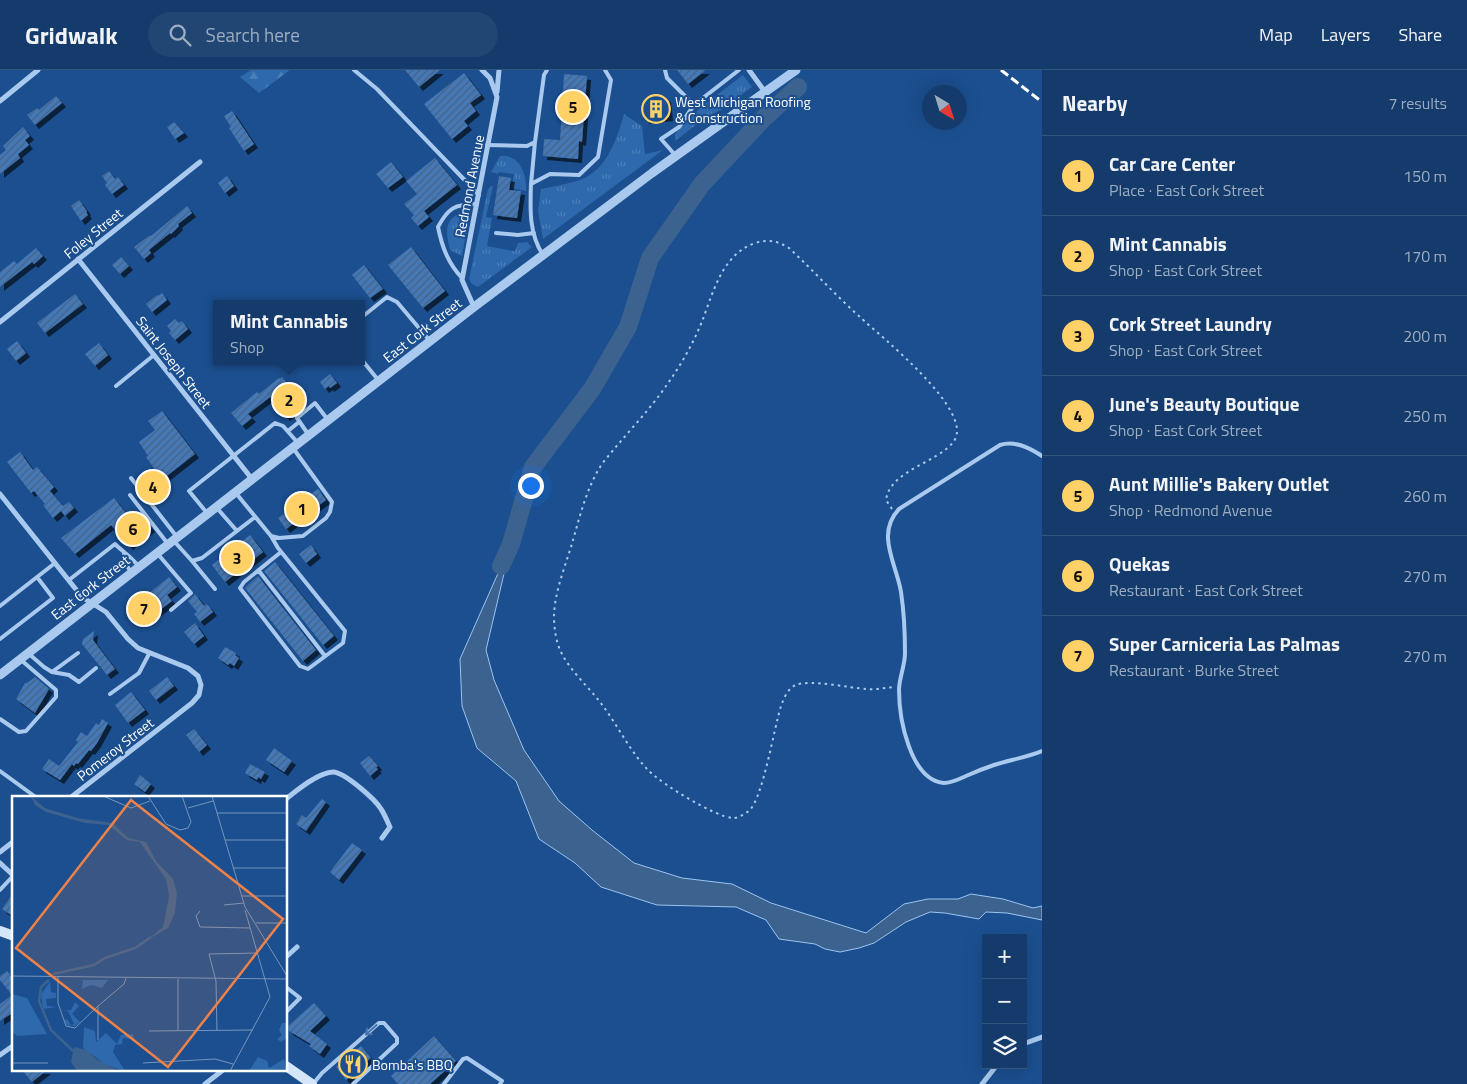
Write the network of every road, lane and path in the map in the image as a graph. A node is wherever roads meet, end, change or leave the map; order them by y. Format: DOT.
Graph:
graph roads {
  1 [pos="38,70"];
  2 [pos="354,70"];
  3 [pos="482,70"];
  4 [pos="499,70"];
  5 [pos="547,70"];
  6 [pos="605,70"];
  7 [pos="665,70"];
  8 [pos="740,70"];
  9 [pos="749,70"];
  10 [pos="796,70"];
  11 [pos="765,92"];
  12 [pos="497,97"];
  13 [pos="0,101"];
  14 [pos="694,104"];
  15 [pos="535,142"];
  16 [pos="487,145"];
  17 [pos="676,156"];
  18 [pos="200,162"];
  19 [pos="531,184"];
  20 [pos="478,195"];
  21 [pos="477,204"];
  22 [pos="496,233"];
  23 [pos="534,234"];
  24 [pos="543,255"];
  25 [pos="78,259"];
  26 [pos="462,278"];
  27 [pos="474,307"];
  28 [pos="365,315"];
  29 [pos="0,322"];
  30 [pos="430,341"];
  31 [pos="154,355"];
  32 [pos="365,364"];
  33 [pos="379,381"];
  34 [pos="116,386"];
  35 [pos="328,420"];
  36 [pos="299,422"];
  37 [pos="288,431"];
  38 [pos="309,435"];
  39 [pos="295,446"];
  40 [pos="234,456"];
  41 [pos="1042,456"];
  42 [pos="131,478"];
  43 [pos="252,479"];
  44 [pos="235,492"];
  45 [pos="0,494"];
  46 [pos="130,495"];
  47 [pos="216,507"];
  48 [pos="896,512"];
  49 [pos="207,514"];
  50 [pos="255,517"];
  51 [pos="237,531"];
  52 [pos="271,536"];
  53 [pos="173,541"];
  54 [pos="282,552"];
  55 [pos="124,553"];
  56 [pos="157,553"];
  57 [pos="192,561"];
  58 [pos="55,563"];
  59 [pos="139,567"];
  60 [pos="258,571"];
  61 [pos="132,573"];
  62 [pos="37,577"];
  63 [pos="69,580"];
  64 [pos="215,589"];
  65 [pos="93,603"];
  66 [pos="0,606"];
  67 [pos="170,610"];
  68 [pos="0,639"];
  69 [pos="78,653"];
  70 [pos="149,654"];
  71 [pos="24,656"];
  72 [pos="325,656"];
  73 [pos="96,668"];
  74 [pos="52,672"];
  75 [pos="0,675"];
  76 [pos="899,686"];
  77 [pos="110,694"];
  78 [pos="0,720"];
  79 [pos="1042,751"];
  80 [pos="0,771"];
  81 [pos="33,796"];
  82 [pos="73,796"];
  83 [pos="288,798"];
  84 [pos="382,838"];
  85 [pos="12,843"];
  86 [pos="0,852"];
  87 [pos="0,862"];
  88 [pos="12,869"];
  89 [pos="12,874"];
  90 [pos="12,878"];
  91 [pos="0,890"];
  92 [pos="0,931"];
  93 [pos="12,935"];
  94 [pos="297,947"];
  95 [pos="288,954"];
  96 [pos="288,989"];
  97 [pos="288,1010"];
  98 [pos="1042,1037"];
  99 [pos="1027,1043"];
  100 [pos="12,1046"];
  101 [pos="0,1055"];
  102 [pos="288,1067"];
  103 [pos="994,1069"];
  104 [pos="220,1072"];
  105 [pos="501,1082"];
  106 [pos="447,1083"];
  107 [pos="205,1084"];
  108 [pos="312,1084"];
  109 [pos="354,1084"];
  110 [pos="506,1084"];
  111 [pos="982,1084"];
  1 -- 13 [label="street"];
  2 -- 20 [label="lane"];
  3 -- 12 [label="street"];
  4 -- 12 [label="street, Redmond Avenue"];
  5 -- 15 [label="lane"];
  6 -- 19 [label="lane"];
  7 -- 14 [label="lane"];
  8 -- 14 [label="lane"];
  9 -- 11 [label="street"];
  10 -- 11 [label="street, East Cork Street"];
  11 -- 17 [label="street, East Cork Street"];
  12 -- 16 [label="street, Redmond Avenue"];
  14 -- 17 [label="lane"];
  15 -- 16 [label="lane"];
  15 -- 19 [label="lane"];
  16 -- 20 [label="street, Redmond Avenue"];
  17 -- 24 [label="street, East Cork Street"];
  18 -- 25 [label="street, Foley Street"];
  19 -- 23 [label="lane"];
  20 -- 21 [label="street, Redmond Avenue"];
  21 -- 26 [label="street, Redmond Avenue"];
  21 -- 26 [label="lane"];
  22 -- 23 [label="lane"];
  23 -- 24 [label="lane"];
  24 -- 27 [label="street, East Cork Street"];
  25 -- 29 [label="street, Foley Street"];
  25 -- 31 [label="street, Saint Joseph Street"];
  26 -- 27 [label="street"];
  27 -- 30 [label="street, East Cork Street"];
  28 -- 30 [label="lane"];
  30 -- 33 [label="street, East Cork Street"];
  31 -- 34 [label="lane"];
  31 -- 40 [label="street, Saint Joseph Street"];
  32 -- 33 [label="lane"];
  33 -- 35 [label="street, East Cork Street"];
  35 -- 36 [label="lane"];
  35 -- 38 [label="street, East Cork Street"];
  36 -- 37 [label="lane"];
  36 -- 38 [label="lane"];
  37 -- 39 [label="lane"];
  37 -- 40 [label="lane"];
  38 -- 39 [label="street, East Cork Street"];
  39 -- 43 [label="street, East Cork Street"];
  39 -- 52 [label="lane"];
  40 -- 43 [label="street, Saint Joseph Street"];
  40 -- 49 [label="lane"];
  41 -- 48 [label="lane"];
  42 -- 53 [label="lane"];
  43 -- 44 [label="street, East Cork Street"];
  44 -- 47 [label="street, East Cork Street"];
  44 -- 50 [label="lane"];
  45 -- 58 [label="street"];
  46 -- 53 [label="lane"];
  47 -- 49 [label="street, East Cork Street"];
  47 -- 51 [label="lane"];
  48 -- 76 [label="lane"];
  48 -- 76 [label="path"];
  49 -- 53 [label="street, East Cork Street"];
  50 -- 51 [label="lane"];
  50 -- 52 [label="lane"];
  51 -- 57 [label="lane"];
  52 -- 54 [label="lane"];
  53 -- 56 [label="street, East Cork Street"];
  53 -- 57 [label="lane"];
  54 -- 60 [label="lane"];
  54 -- 72 [label="lane"];
  55 -- 59 [label="lane"];
  55 -- 61 [label="lane"];
  55 -- 63 [label="lane"];
  56 -- 59 [label="street, East Cork Street"];
  56 -- 67 [label="lane"];
  57 -- 64 [label="lane"];
  58 -- 62 [label="lane"];
  58 -- 63 [label="street"];
  59 -- 61 [label="street, East Cork Street"];
  60 -- 72 [label="lane"];
  60 -- 72 [label="lane"];
  61 -- 65 [label="street, East Cork Street"];
  62 -- 66 [label="lane"];
  62 -- 68 [label="lane"];
  63 -- 65 [label="street"];
  65 -- 70 [label="street"];
  65 -- 71 [label="street, East Cork Street"];
  69 -- 74 [label="lane"];
  70 -- 77 [label="lane"];
  70 -- 82 [label="street, Pomeroy Street"];
  71 -- 74 [label="lane"];
  71 -- 75 [label="street, East Cork Street"];
  71 -- 78 [label="lane"];
  73 -- 74 [label="lane"];
  76 -- 79 [label="lane"];
  80 -- 81 [label="lane"];
  83 -- 84 [label="street"];
  85 -- 86 [label="street"];
  87 -- 88 [label="street"];
  87 -- 89 [label="street"];
  90 -- 91 [label="lane"];
  92 -- 93 [label="main road"];
  94 -- 95 [label="street"];
  96 -- 97 [label="lane"];
  98 -- 99 [label="street"];
  100 -- 101 [label="street"];
  102 -- 108 [label="main road"];
  103 -- 111 [label="street"];
  104 -- 107 [label="street"];
  105 -- 106 [label="lane"];
  105 -- 110 [label="lane"];
  109 -- 108 [label="lane, one-way"];
}
